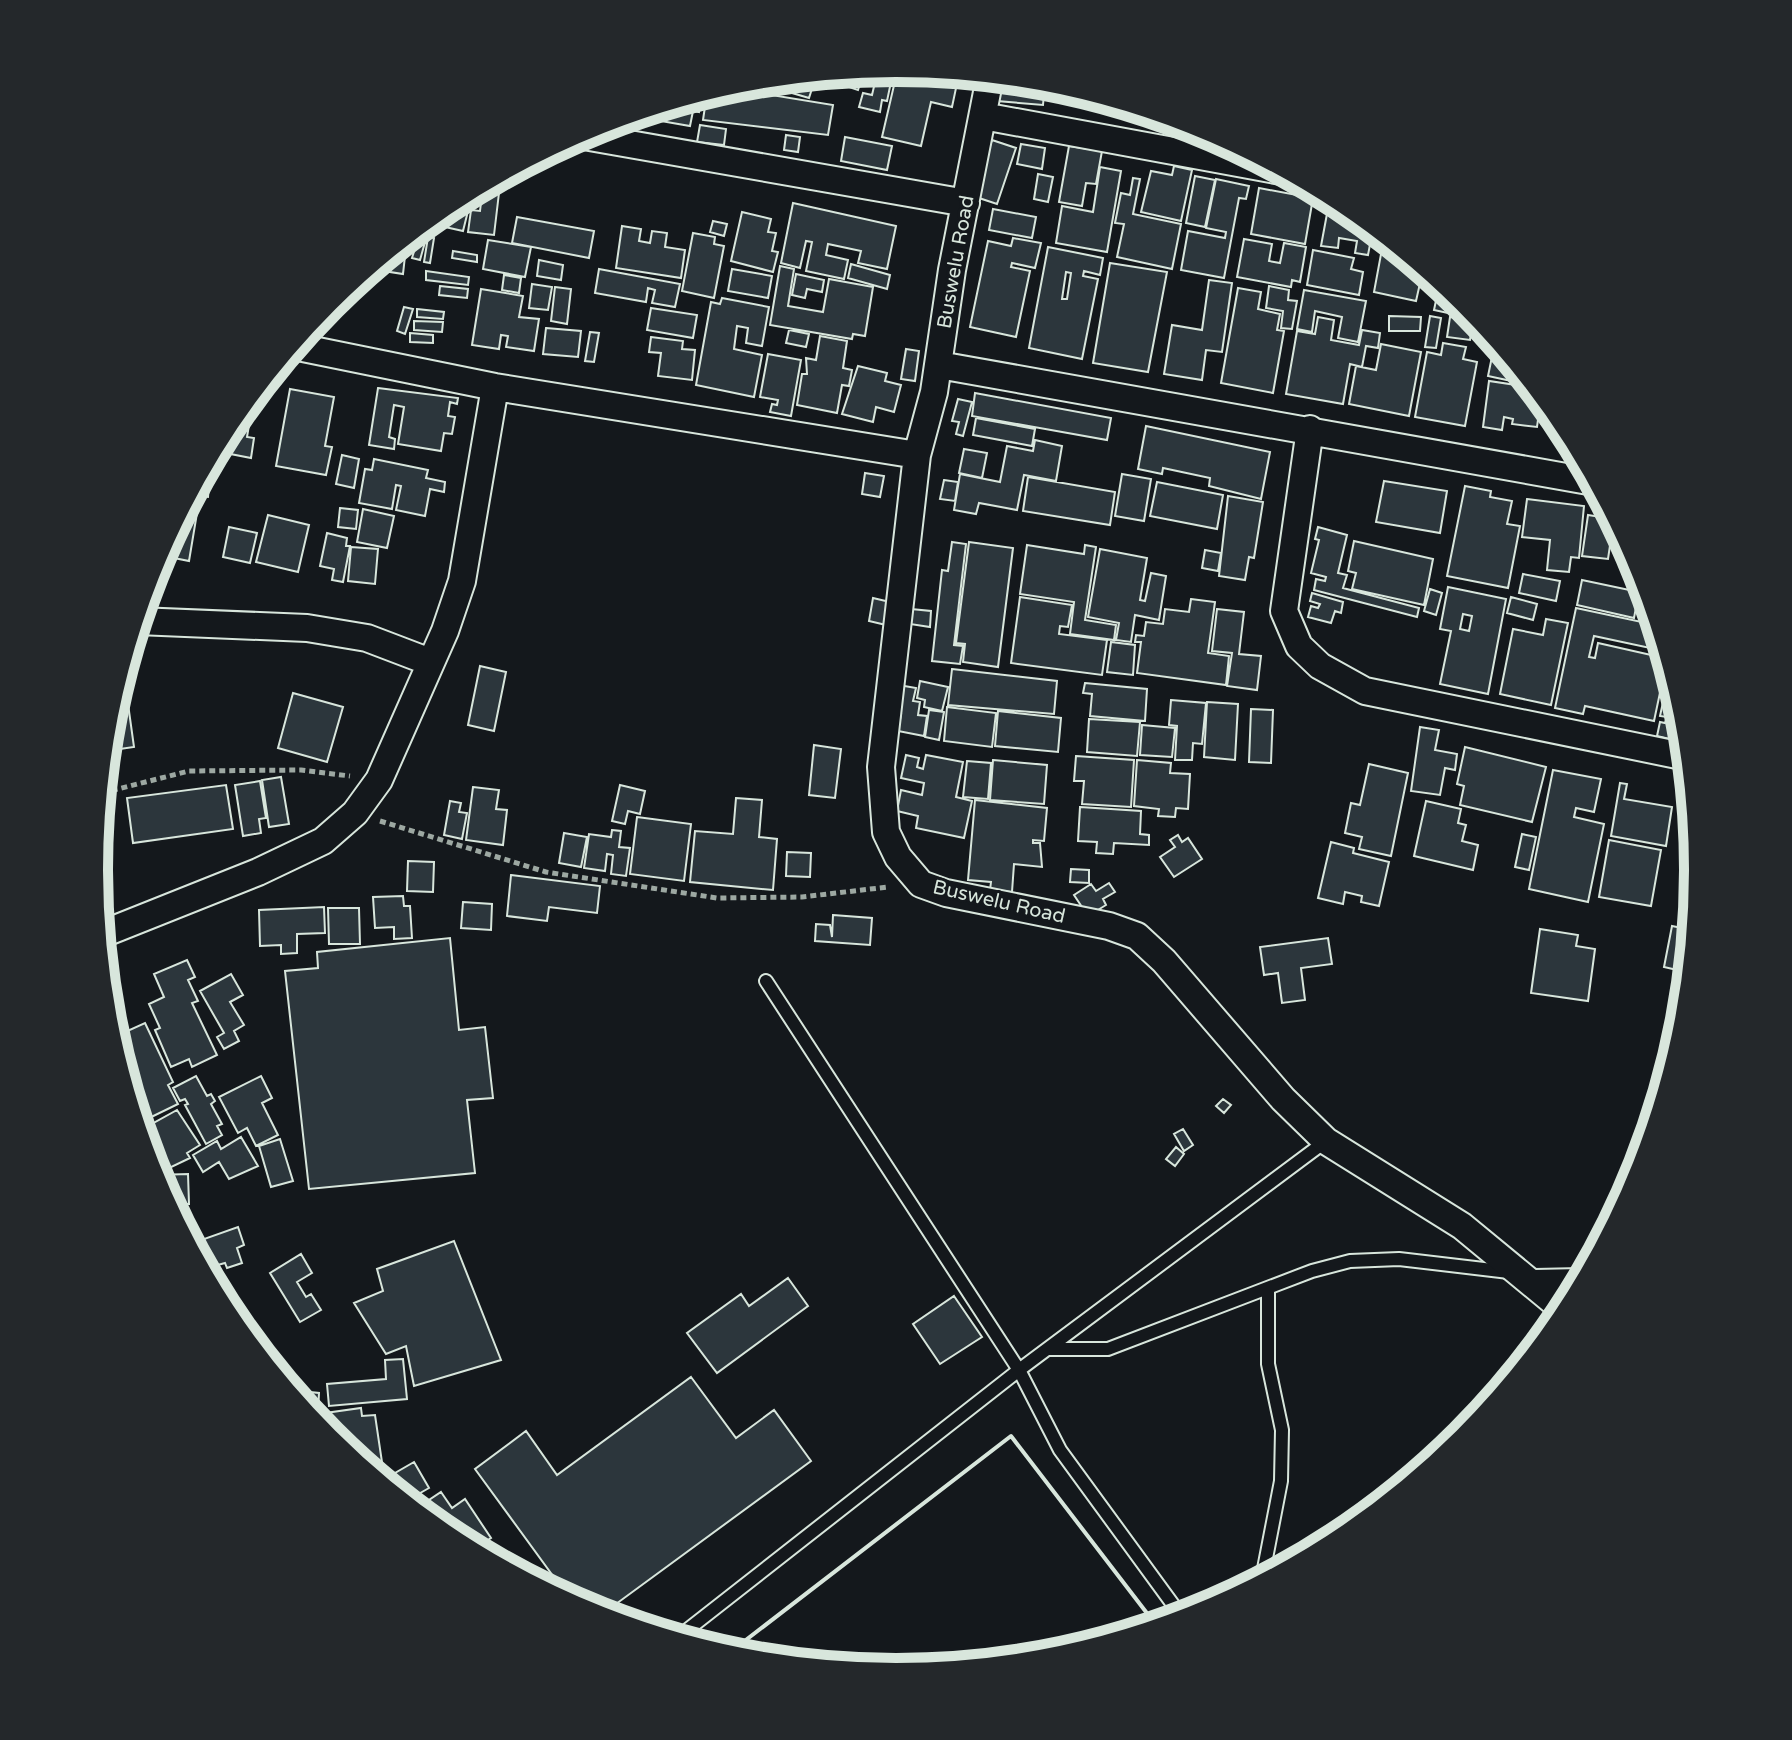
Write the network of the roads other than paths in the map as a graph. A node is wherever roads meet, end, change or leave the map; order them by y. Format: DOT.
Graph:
graph roads {
  1 [pos="988,88"];
  2 [pos="983,116"];
  3 [pos="602,139"];
  4 [pos="1249,165"];
  5 [pos="966,203"];
  6 [pos="305,349"];
  7 [pos="939,365"];
  8 [pos="495,387"];
  9 [pos="1310,429"];
  10 [pos="917,455"];
  11 [pos="1580,479"];
  12 [pos="149,621"];
  13 [pos="430,662"];
  14 [pos="1675,755"];
  15 [pos="111,931"];
  16 [pos="766,981"];
  17 [pos="1326,1141"];
  18 [pos="1530,1278"];
  19 [pos="1568,1281"];
  20 [pos="1268,1289"];
  21 [pos="1555,1302"];
  22 [pos="1049,1349"];
  23 [pos="1019,1370"];
  24 [pos="1264,1566"];
  25 [pos="1174,1607"];
  26 [pos="688,1630"];
  1 -- 2 [label="street, Buswelu Road"];
  2 -- 4 [label="street"];
  2 -- 5 [label="street, Buswelu Road"];
  3 -- 5 [label="street"];
  5 -- 7 [label="street, Buswelu Road"];
  6 -- 8 [label="street"];
  7 -- 9 [label="street"];
  7 -- 10 [label="street, Buswelu Road"];
  8 -- 10 [label="street"];
  8 -- 13 [label="street"];
  9 -- 11 [label="street"];
  9 -- 14 [label="street"];
  10 -- 17 [label="street, Buswelu Road"];
  12 -- 13 [label="street"];
  13 -- 15 [label="street"];
  16 -- 23 [label="lane"];
  17 -- 18 [label="street, Buswelu Road"];
  17 -- 22 [label="lane"];
  18 -- 19 [label="street"];
  18 -- 20 [label="lane"];
  18 -- 21 [label="street, Buswelu Road"];
  20 -- 22 [label="lane"];
  20 -- 24 [label="lane"];
  22 -- 23 [label="lane"];
  23 -- 25 [label="lane"];
  23 -- 26 [label="lane"];
}
